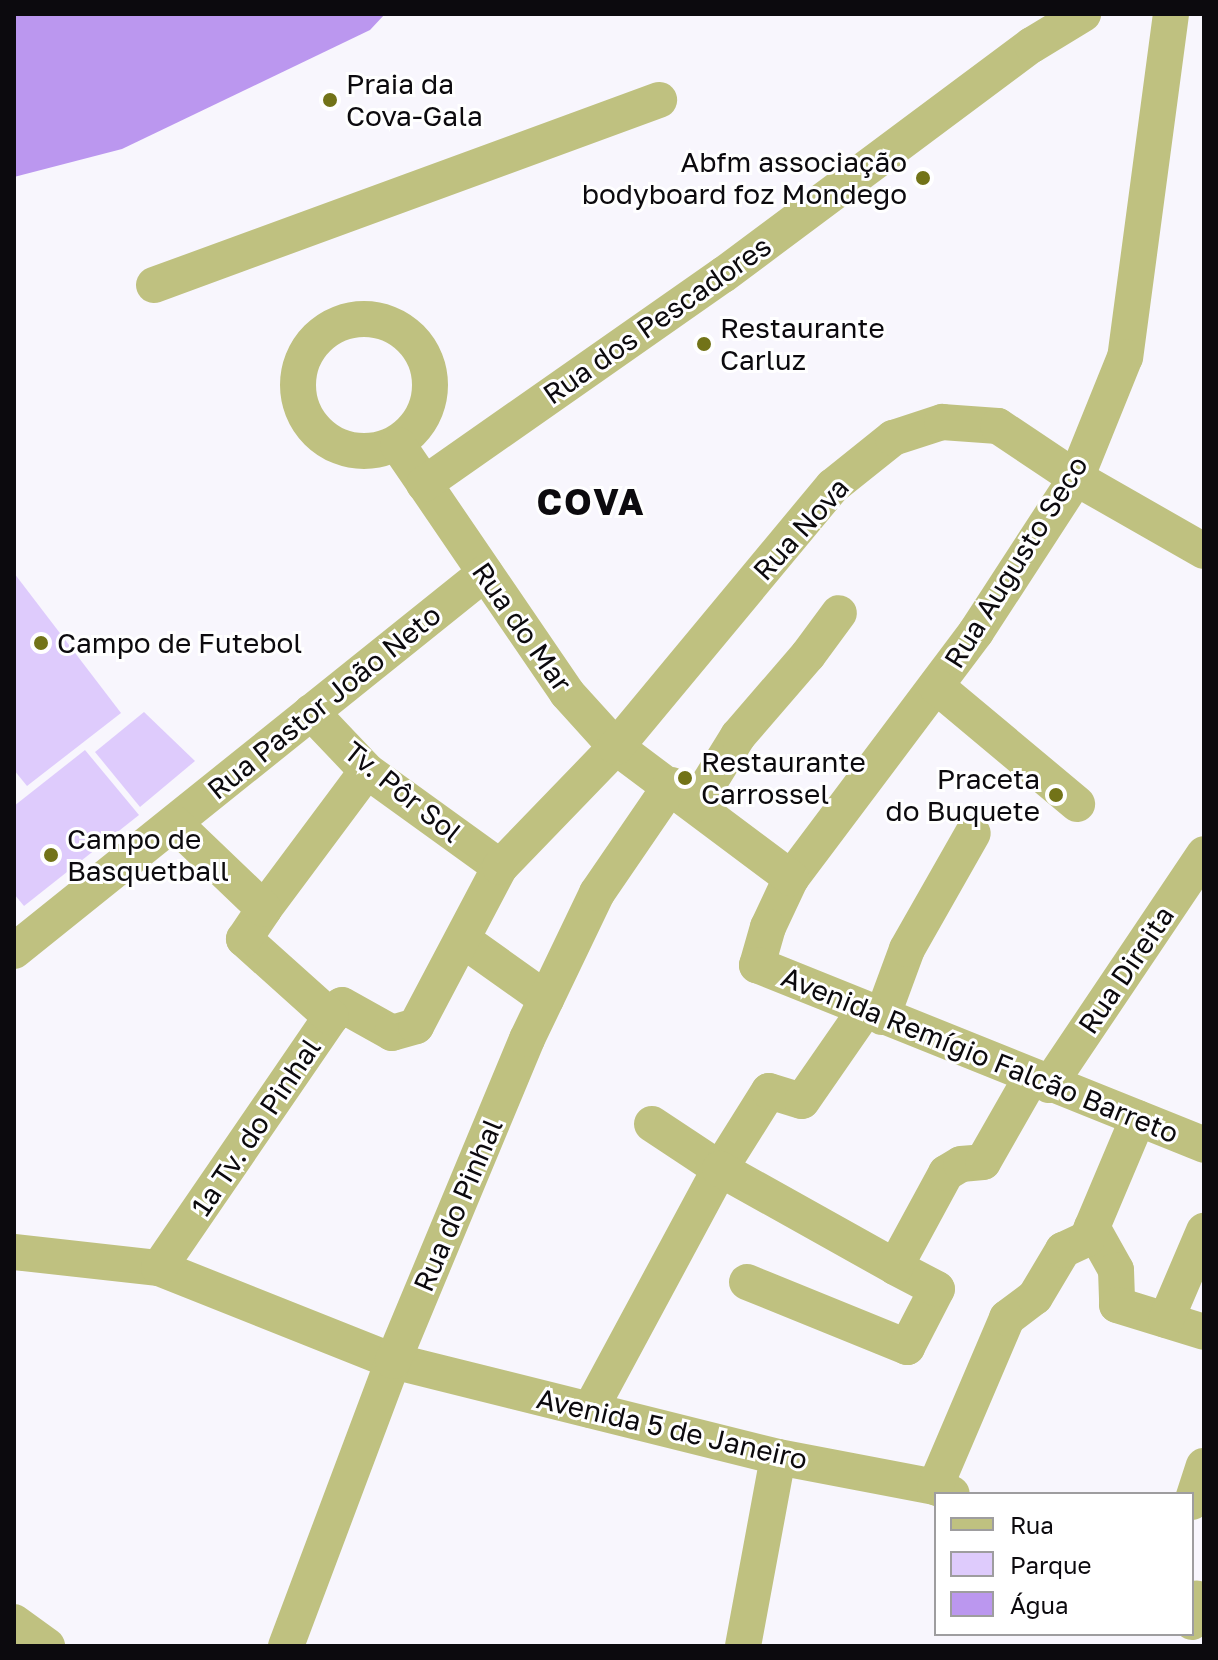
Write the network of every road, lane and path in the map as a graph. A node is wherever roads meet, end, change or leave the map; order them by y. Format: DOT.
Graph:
graph roads {
  1 [pos="1083,14"];
  2 [pos="1171,14"];
  3 [pos="659,100"];
  4 [pos="154,285"];
  5 [pos="398,445"];
  6 [pos="1076,478"];
  7 [pos="424,484"];
  8 [pos="1204,551"];
  9 [pos="485,573"];
  10 [pos="839,613"];
  11 [pos="936,686"];
  12 [pos="311,712"];
  13 [pos="616,747"];
  14 [pos="367,771"];
  15 [pos="683,794"];
  16 [pos="1077,804"];
  17 [pos="174,823"];
  18 [pos="973,833"];
  19 [pos="1204,854"];
  20 [pos="500,867"];
  21 [pos="791,878"];
  22 [pos="264,909"];
  23 [pos="463,940"];
  24 [pos="14,951"];
  25 [pos="757,965"];
  26 [pos="546,999"];
  27 [pos="873,1013"];
  28 [pos="331,1017"];
  29 [pos="1040,1082"];
  30 [pos="1138,1118"];
  31 [pos="652,1124"];
  32 [pos="1204,1145"];
  33 [pos="720,1169"];
  34 [pos="1092,1227"];
  35 [pos="1204,1231"];
  36 [pos="14,1252"];
  37 [pos="895,1267"];
  38 [pos="159,1268"];
  39 [pos="747,1282"];
  40 [pos="1166,1320"];
  41 [pos="1204,1332"];
  42 [pos="393,1361"];
  43 [pos="590,1410"];
  44 [pos="778,1457"];
  45 [pos="1204,1466"];
  46 [pos="943,1490"];
  47 [pos="1194,1496"];
  48 [pos="14,1622"];
  49 [pos="47,1646"];
  50 [pos="286,1646"];
  51 [pos="743,1646"];
  1 -- 7 [label="street, Rua dos Pescadores"];
  2 -- 6 [label="street, Rua Augusto Seco"];
  3 -- 4 [label="street"];
  5 -- 7 [label="street, Rua do Mar"];
  6 -- 8 [label="street, Rua Nova"];
  6 -- 11 [label="street, Rua Augusto Seco"];
  6 -- 13 [label="street, Rua Nova"];
  7 -- 9 [label="street, Rua do Mar"];
  9 -- 12 [label="street, Rua Pastor João Neto"];
  9 -- 13 [label="street, Rua do Mar"];
  10 -- 15 [label="street, Rua do Pinhal"];
  11 -- 16 [label="street"];
  11 -- 21 [label="street, Rua Augusto Seco"];
  12 -- 14 [label="street, Tv. Pôr Sol"];
  12 -- 17 [label="street, Rua Pastor João Neto"];
  13 -- 15 [label="street, Rua do Mar"];
  13 -- 20 [label="street, Rua Nova"];
  14 -- 20 [label="street, Tv. Pôr Sol"];
  14 -- 22 [label="street"];
  15 -- 21 [label="street, Rua do Mar"];
  15 -- 26 [label="street, Rua do Pinhal"];
  17 -- 22 [label="street"];
  17 -- 24 [label="street, Rua Pastor João Neto"];
  18 -- 27 [label="street"];
  19 -- 29 [label="street, Rua Direita"];
  20 -- 23 [label="street, Rua Nova"];
  21 -- 25 [label="street, Rua Augusto Seco"];
  22 -- 28 [label="street, 1ª Tv. do Pinhal"];
  23 -- 26 [label="street"];
  23 -- 28 [label="street, Rua Nova"];
  25 -- 27 [label="street, Avenida Remígio Falcão Barreto"];
  26 -- 42 [label="street, Rua do Pinhal"];
  27 -- 29 [label="street, Avenida Remígio Falcão Barreto"];
  27 -- 33 [label="street"];
  28 -- 38 [label="street, 1ª Tv. do Pinhal"];
  29 -- 30 [label="street, Avenida Remígio Falcão Barreto"];
  29 -- 37 [label="street, Rua Direita"];
  30 -- 32 [label="street, Avenida Remígio Falcão Barreto"];
  30 -- 34 [label="street"];
  31 -- 33 [label="street"];
  33 -- 37 [label="street"];
  33 -- 43 [label="street"];
  34 -- 40 [label="street"];
  34 -- 46 [label="street"];
  35 -- 40 [label="street"];
  36 -- 38 [label="street, Avenida 5 de Janeiro"];
  37 -- 39 [label="street"];
  38 -- 42 [label="street, Avenida 5 de Janeiro"];
  40 -- 41 [label="street"];
  42 -- 43 [label="street, Avenida 5 de Janeiro"];
  42 -- 50 [label="street, Rua do Pinhal"];
  43 -- 44 [label="street, Avenida 5 de Janeiro"];
  44 -- 46 [label="street, Avenida 5 de Janeiro"];
  44 -- 51 [label="street"];
  45 -- 47 [label="street"];
  48 -- 49 [label="street"];
}
